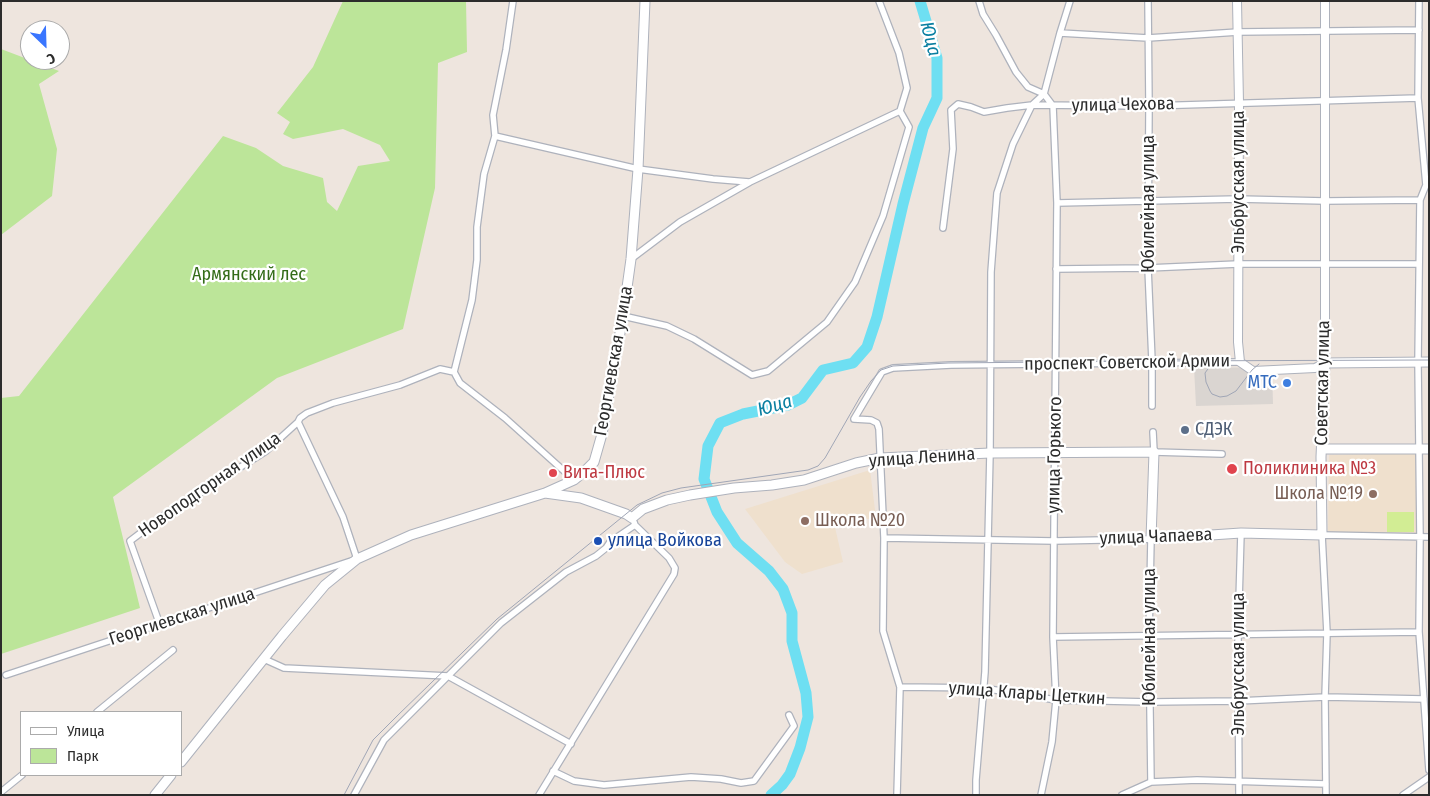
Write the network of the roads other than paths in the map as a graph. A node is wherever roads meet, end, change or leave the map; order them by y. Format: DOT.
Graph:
graph roads {
  1 [pos="513,1"];
  2 [pos="645,1"];
  3 [pos="879,1"];
  4 [pos="979,1"];
  5 [pos="1070,1"];
  6 [pos="1148,1"];
  7 [pos="1237,1"];
  8 [pos="1325,1"];
  9 [pos="1419,1"];
  10 [pos="1419,30"];
  11 [pos="1238,32"];
  12 [pos="1325,32"];
  13 [pos="1060,33"];
  14 [pos="1148,38"];
  15 [pos="1044,94"];
  16 [pos="1418,98"];
  17 [pos="1325,100"];
  18 [pos="1239,103"];
  19 [pos="1032,105"];
  20 [pos="1054,106"];
  21 [pos="1150,106"];
  22 [pos="900,111"];
  23 [pos="495,136"];
  24 [pos="638,169"];
  25 [pos="1427,172"];
  26 [pos="750,182"];
  27 [pos="1427,186"];
  28 [pos="1238,199"];
  29 [pos="1420,200"];
  30 [pos="1149,201"];
  31 [pos="1325,201"];
  32 [pos="1057,203"];
  33 [pos="943,228"];
  34 [pos="631,259"];
  35 [pos="1238,264"];
  36 [pos="1325,264"];
  37 [pos="1419,264"];
  38 [pos="1148,268"];
  39 [pos="1056,270"];
  40 [pos="623,316"];
  41 [pos="1152,362"];
  42 [pos="1240,362"];
  43 [pos="1418,362"];
  44 [pos="1429,362"];
  45 [pos="1324,363"];
  46 [pos="1056,364"];
  47 [pos="991,365"];
  48 [pos="454,372"];
  49 [pos="1152,406"];
  50 [pos="298,422"];
  51 [pos="1153,432"];
  52 [pos="1322,449"];
  53 [pos="1419,449"];
  54 [pos="1429,449"];
  55 [pos="1154,452"];
  56 [pos="990,453"];
  57 [pos="1054,453"];
  58 [pos="1222,454"];
  59 [pos="880,458"];
  60 [pos="574,480"];
  61 [pos="545,493"];
  62 [pos="581,498"];
  63 [pos="634,522"];
  64 [pos="1241,533"];
  65 [pos="1322,535"];
  66 [pos="884,538"];
  67 [pos="1420,538"];
  68 [pos="1429,538"];
  69 [pos="1151,539"];
  70 [pos="988,540"];
  71 [pos="1054,541"];
  72 [pos="357,559"];
  73 [pos="160,624"];
  74 [pos="1419,632"];
  75 [pos="1327,633"];
  76 [pos="1238,635"];
  77 [pos="1149,636"];
  78 [pos="1053,637"];
  79 [pos="173,650"];
  80 [pos="264,659"];
  81 [pos="6,675"];
  82 [pos="448,676"];
  83 [pos="900,687"];
  84 [pos="983,688"];
  85 [pos="1325,697"];
  86 [pos="1424,699"];
  87 [pos="1056,700"];
  88 [pos="1238,701"];
  89 [pos="1150,702"];
  90 [pos="98,711"];
  91 [pos="788,715"];
  92 [pos="571,744"];
  93 [pos="182,761"];
  94 [pos="1429,770"];
  95 [pos="553,771"];
  96 [pos="21,776"];
  97 [pos="170,776"];
  98 [pos="1429,777"];
  99 [pos="1152,782"];
  100 [pos="1239,782"];
  101 [pos="1326,784"];
  102 [pos="1,792"];
  103 [pos="155,795"];
  104 [pos="354,795"];
  105 [pos="539,795"];
  106 [pos="897,795"];
  107 [pos="976,795"];
  108 [pos="1041,795"];
  109 [pos="1122,795"];
  110 [pos="1239,795"];
  111 [pos="1326,795"];
  112 [pos="1403,795"];
  1 -- 23 [label="street"];
  2 -- 24 [label="main road, Георгиевская улица"];
  3 -- 22 [label="street"];
  4 -- 15 [label="street"];
  5 -- 13 [label="street"];
  6 -- 14 [label="street, Юбилейная улица"];
  7 -- 11 [label="street, Эльбрусская улица"];
  8 -- 12 [label="street, Советская улица"];
  9 -- 10 [label="street"];
  10 -- 12 [label="street"];
  10 -- 16 [label="street"];
  11 -- 12 [label="street"];
  11 -- 14 [label="street"];
  11 -- 18 [label="street, Эльбрусская улица"];
  12 -- 17 [label="street, Советская улица"];
  13 -- 14 [label="street"];
  13 -- 15 [label="street"];
  14 -- 21 [label="street, Юбилейная улица"];
  15 -- 19 [label="street"];
  15 -- 20 [label="street"];
  16 -- 17 [label="street, улица Чехова"];
  16 -- 25 [label="street"];
  17 -- 18 [label="street, улица Чехова"];
  17 -- 31 [label="street, Советская улица"];
  18 -- 21 [label="street, улица Чехова"];
  18 -- 28 [label="street, Эльбрусская улица"];
  19 -- 20 [label="street, улица Чехова"];
  19 -- 33 [label="street, улица Чехова"];
  19 -- 47 [label="street"];
  20 -- 21 [label="street, улица Чехова"];
  20 -- 32 [label="street, улица Горького"];
  21 -- 30 [label="street, Юбилейная улица"];
  22 -- 26 [label="street"];
  22 -- 40 [label="street"];
  23 -- 24 [label="street"];
  23 -- 48 [label="street"];
  24 -- 26 [label="street"];
  24 -- 34 [label="main road, Георгиевская улица"];
  25 -- 27 [label="street"];
  26 -- 34 [label="street"];
  27 -- 29 [label="street"];
  28 -- 30 [label="street"];
  28 -- 31 [label="street"];
  28 -- 35 [label="street, Эльбрусская улица"];
  29 -- 31 [label="street"];
  29 -- 37 [label="street"];
  30 -- 32 [label="street"];
  30 -- 38 [label="street, Юбилейная улица"];
  31 -- 36 [label="street, Советская улица"];
  32 -- 39 [label="street, улица Горького"];
  34 -- 40 [label="main road, Георгиевская улица"];
  35 -- 36 [label="street"];
  35 -- 38 [label="street"];
  35 -- 42 [label="street, Эльбрусская улица"];
  36 -- 37 [label="street"];
  36 -- 45 [label="street, Советская улица"];
  37 -- 43 [label="street"];
  38 -- 39 [label="street"];
  38 -- 41 [label="street, Юбилейная улица"];
  39 -- 46 [label="street, улица Горького"];
  40 -- 60 [label="main road, Георгиевская улица"];
  41 -- 42 [label="street, проспект Советской Армии"];
  41 -- 46 [label="street, проспект Советской Армии"];
  41 -- 49 [label="street, Юбилейная улица"];
  42 -- 45 [label="street, проспект Советской Армии"];
  43 -- 44 [label="main road, проспект Советской Армии"];
  43 -- 45 [label="main road, проспект Советской Армии"];
  43 -- 53 [label="street"];
  45 -- 52 [label="main road, Советская улица"];
  46 -- 47 [label="street, проспект Советской Армии"];
  46 -- 57 [label="street, улица Горького"];
  47 -- 56 [label="street"];
  47 -- 59 [label="street, проспект Советской Армии"];
  48 -- 50 [label="street, Новоподгорная улица"];
  48 -- 60 [label="street"];
  50 -- 72 [label="street"];
  50 -- 73 [label="street, Новоподгорная улица"];
  51 -- 55 [label="street, Юбилейная улица"];
  52 -- 53 [label="main road"];
  52 -- 65 [label="main road, Советская улица"];
  53 -- 54 [label="main road"];
  53 -- 67 [label="street"];
  55 -- 57 [label="main road, улица Ленина"];
  55 -- 58 [label="street, улица Ленина"];
  55 -- 69 [label="main road, Юбилейная улица"];
  56 -- 57 [label="main road, улица Ленина"];
  56 -- 59 [label="main road, улица Ленина"];
  56 -- 70 [label="street"];
  57 -- 71 [label="street, улица Горького"];
  59 -- 63 [label="main road, улица Ленина"];
  59 -- 66 [label="street"];
  60 -- 61 [label="main road, Георгиевская улица"];
  60 -- 62 [label="main road"];
  61 -- 62 [label="main road"];
  61 -- 72 [label="main road, Георгиевская улица"];
  62 -- 63 [label="main road"];
  63 -- 82 [label="street"];
  63 -- 92 [label="street"];
  64 -- 65 [label="main road, улица Чапаева"];
  64 -- 69 [label="main road, улица Чапаева"];
  64 -- 76 [label="street, Эльбрусская улица"];
  65 -- 67 [label="street, улица Чапаева"];
  65 -- 75 [label="street, Советская улица"];
  66 -- 70 [label="street, улица Чапаева"];
  66 -- 83 [label="street"];
  67 -- 68 [label="street, улица Чапаева"];
  67 -- 74 [label="street"];
  69 -- 71 [label="street, улица Чапаева"];
  69 -- 77 [label="street, Юбилейная улица"];
  70 -- 71 [label="street, улица Чапаева"];
  70 -- 84 [label="street"];
  71 -- 78 [label="street, улица Горького"];
  72 -- 73 [label="street, Георгиевская улица"];
  72 -- 80 [label="main road, Георгиевская улица"];
  73 -- 81 [label="street, Георгиевская улица"];
  74 -- 75 [label="street"];
  74 -- 86 [label="street"];
  75 -- 76 [label="street"];
  75 -- 85 [label="street, Советская улица"];
  76 -- 77 [label="street"];
  76 -- 88 [label="street, Эльбрусская улица"];
  77 -- 78 [label="street"];
  77 -- 89 [label="street, Юбилейная улица"];
  78 -- 87 [label="street, улица Горького"];
  79 -- 90 [label="street"];
  80 -- 82 [label="street"];
  80 -- 93 [label="main road, Георгиевская улица"];
  82 -- 92 [label="street"];
  82 -- 104 [label="street"];
  83 -- 84 [label="street, улица Клары Цеткин"];
  83 -- 106 [label="street"];
  84 -- 87 [label="street, улица Клары Цеткин"];
  84 -- 107 [label="street"];
  85 -- 86 [label="street, улица Клары Цеткин"];
  85 -- 88 [label="street, улица Клары Цеткин"];
  85 -- 101 [label="street, Советская улица"];
  86 -- 94 [label="street"];
  87 -- 89 [label="street, улица Клары Цеткин"];
  87 -- 108 [label="street, улица Горького"];
  88 -- 89 [label="street, улица Клары Цеткин"];
  88 -- 100 [label="street, Эльбрусская улица"];
  89 -- 99 [label="street, Юбилейная улица"];
  91 -- 95 [label="street"];
  92 -- 95 [label="street"];
  95 -- 105 [label="street"];
  96 -- 102 [label="street"];
  97 -- 103 [label="main road"];
  98 -- 112 [label="street"];
  99 -- 100 [label="street"];
  99 -- 109 [label="street"];
  100 -- 101 [label="street"];
  100 -- 110 [label="street, Эльбрусская улица"];
  101 -- 111 [label="street, Советская улица"];
}
